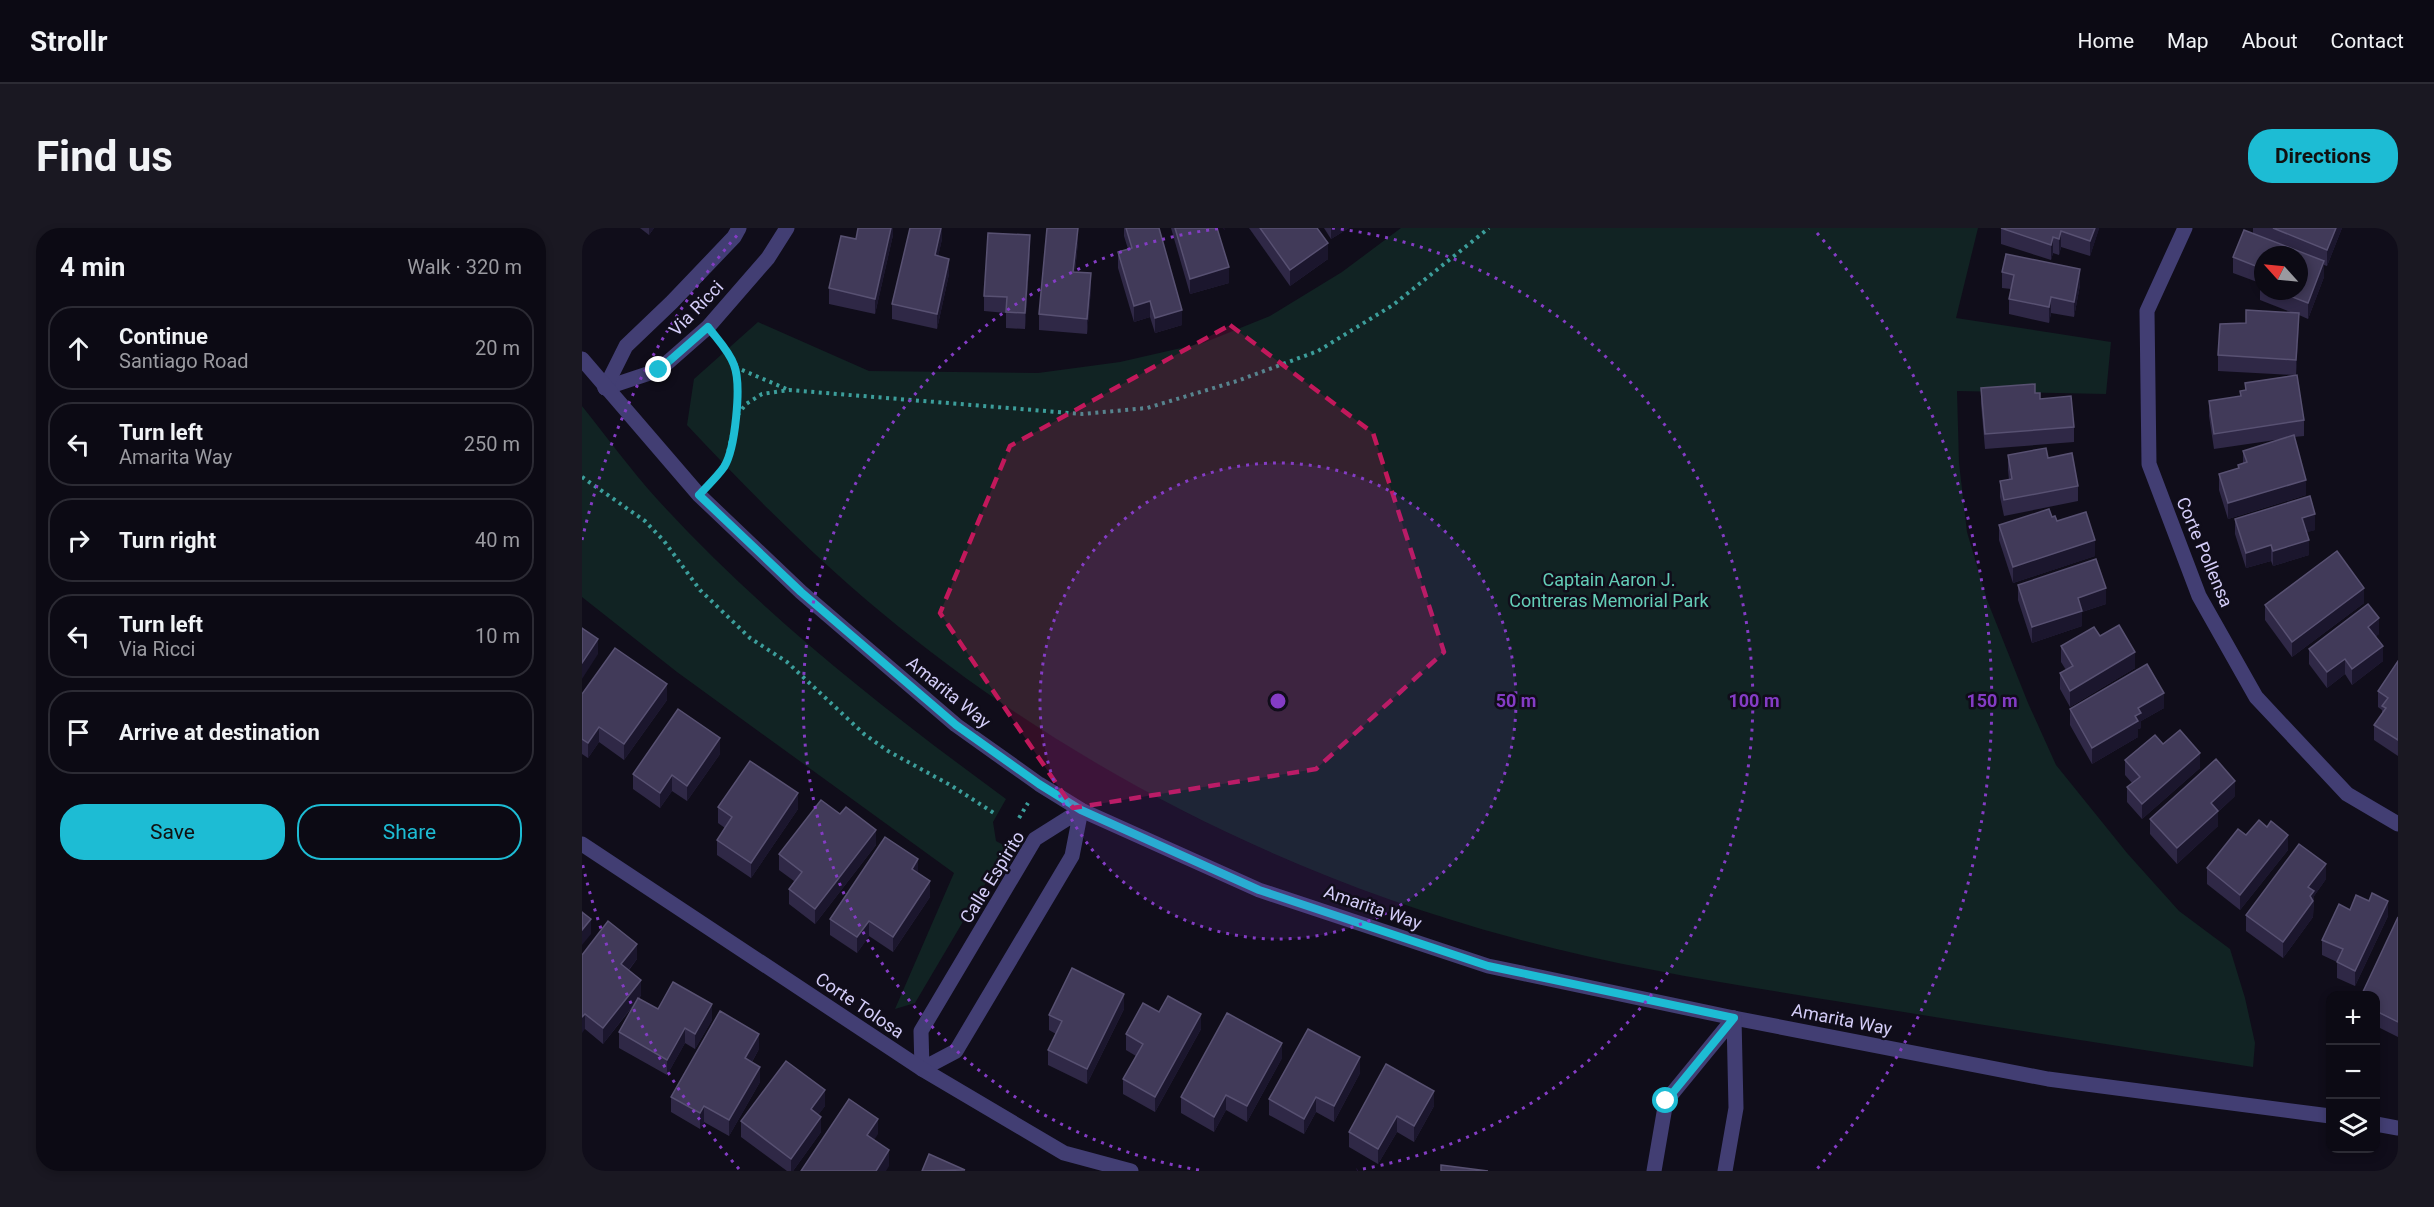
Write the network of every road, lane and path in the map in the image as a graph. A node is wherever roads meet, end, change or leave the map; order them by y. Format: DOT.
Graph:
graph roads {
  1 [pos="739,228"];
  2 [pos="788,228"];
  3 [pos="1489,228"];
  4 [pos="2185,228"];
  5 [pos="708,327"];
  6 [pos="582,359"];
  7 [pos="735,366"];
  8 [pos="605,388"];
  9 [pos="789,390"];
  10 [pos="736,417"];
  11 [pos="582,477"];
  12 [pos="699,495"];
  13 [pos="1081,810"];
  14 [pos="997,815"];
  15 [pos="2398,824"];
  16 [pos="582,844"];
  17 [pos="1734,1018"];
  18 [pos="922,1069"];
  19 [pos="2326,1115"];
  20 [pos="2380,1125"];
  21 [pos="2398,1128"];
  22 [pos="1131,1171"];
  23 [pos="1654,1171"];
  24 [pos="1725,1171"];
  1 -- 8 [label="street, Via Ricci"];
  2 -- 5 [label="street, Via Ricci"];
  3 -- 9 [label="path"];
  4 -- 15 [label="street, Corte Pollensa"];
  5 -- 7 [label="path"];
  5 -- 8 [label="street, Via Ricci"];
  6 -- 8 [label="street, Amarita Way"];
  7 -- 9 [label="path"];
  7 -- 10 [label="path"];
  8 -- 12 [label="street, Amarita Way"];
  9 -- 10 [label="path"];
  10 -- 12 [label="path"];
  11 -- 14 [label="path"];
  12 -- 13 [label="street, Amarita Way"];
  13 -- 17 [label="street, Amarita Way"];
  13 -- 18 [label="street"];
  13 -- 18 [label="street, Calle Espirito"];
  16 -- 18 [label="street, Corte Tolosa"];
  17 -- 19 [label="street, Amarita Way"];
  17 -- 23 [label="street"];
  17 -- 24 [label="street"];
  18 -- 22 [label="street, Corte Tolosa"];
  20 -- 21 [label="street"];
}
